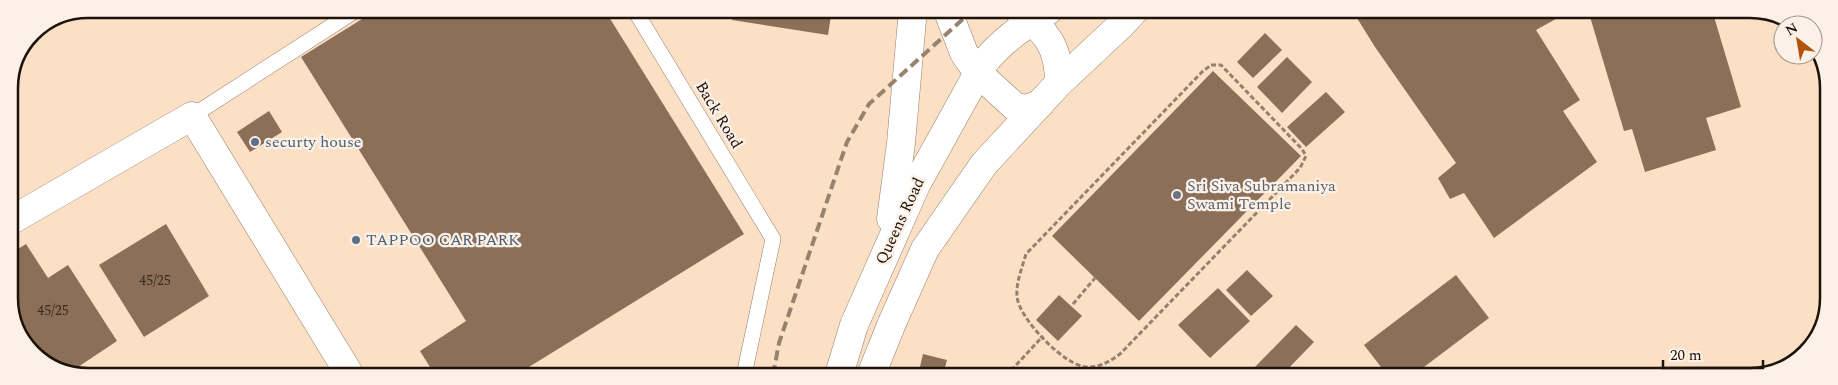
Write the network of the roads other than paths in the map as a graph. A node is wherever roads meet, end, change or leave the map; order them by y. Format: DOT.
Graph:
graph roads {
  1 [pos="344,18"];
  2 [pos="639,18"];
  3 [pos="912,18"];
  4 [pos="950,18"];
  5 [pos="1028,18"];
  6 [pos="1036,18"];
  7 [pos="1127,18"];
  8 [pos="978,73"];
  9 [pos="1059,83"];
  10 [pos="1039,105"];
  11 [pos="192,116"];
  12 [pos="18,216"];
  13 [pos="886,250"];
  14 [pos="346,368"];
  15 [pos="745,368"];
  16 [pos="842,368"];
  17 [pos="874,368"];
  1 -- 11 [label="lane"];
  2 -- 15 [label="lane, Back Road"];
  3 -- 13 [label="main road"];
  4 -- 8 [label="main road"];
  5 -- 8 [label="main road, Queens Road"];
  6 -- 9 [label="main road, Queens Road"];
  7 -- 9 [label="main road"];
  8 -- 10 [label="main road"];
  8 -- 13 [label="main road, Queens Road"];
  9 -- 10 [label="main road"];
  10 -- 17 [label="main road"];
  11 -- 12 [label="main road"];
  11 -- 14 [label="main road"];
  13 -- 16 [label="main road, Queens Road"];
}
